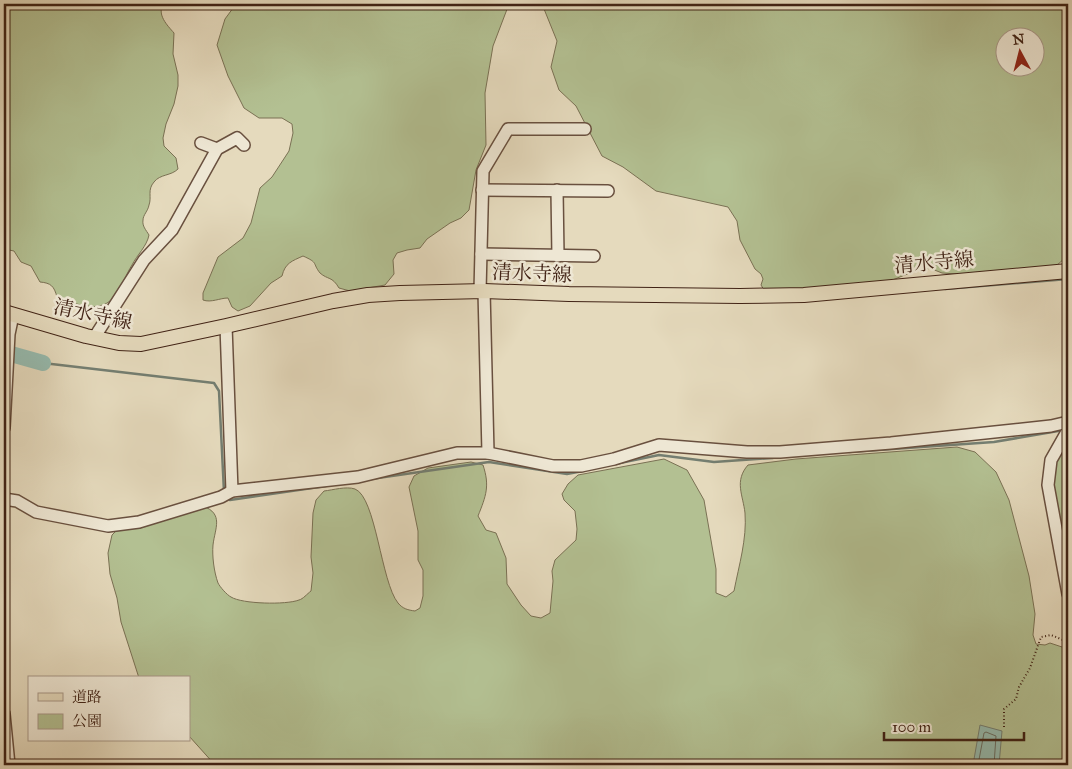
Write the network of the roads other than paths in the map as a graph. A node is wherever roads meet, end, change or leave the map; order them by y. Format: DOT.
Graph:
graph roads {
  1 [pos="585,129"];
  2 [pos="238,137"];
  3 [pos="201,143"];
  4 [pos="218,148"];
  5 [pos="482,190"];
  6 [pos="557,190"];
  7 [pos="608,191"];
  8 [pos="481,254"];
  9 [pos="558,256"];
  10 [pos="594,256"];
  11 [pos="1068,271"];
  12 [pos="482,291"];
  13 [pos="8,314"];
  14 [pos="226,326"];
  15 [pos="94,338"];
  16 [pos="1068,422"];
  17 [pos="4,428"];
  18 [pos="1068,430"];
  19 [pos="488,454"];
  20 [pos="232,491"];
  21 [pos="4,499"];
  22 [pos="1068,594"];
  23 [pos="4,714"];
  24 [pos="10,765"];
  1 -- 5 [label="street"];
  2 -- 4 [label="street"];
  3 -- 4 [label="street"];
  4 -- 15 [label="street"];
  5 -- 6 [label="street"];
  5 -- 8 [label="street"];
  6 -- 7 [label="street"];
  6 -- 9 [label="street"];
  8 -- 9 [label="street"];
  8 -- 12 [label="street"];
  9 -- 10 [label="street"];
  11 -- 12 [label="main road, 清水寺線"];
  12 -- 14 [label="main road, 清水寺線"];
  12 -- 19 [label="street"];
  13 -- 15 [label="main road, 清水寺線"];
  13 -- 17 [label="street"];
  14 -- 15 [label="main road, 清水寺線"];
  14 -- 20 [label="street"];
  16 -- 19 [label="street"];
  18 -- 22 [label="street"];
  19 -- 20 [label="street"];
  20 -- 21 [label="street"];
  23 -- 24 [label="street"];
}
